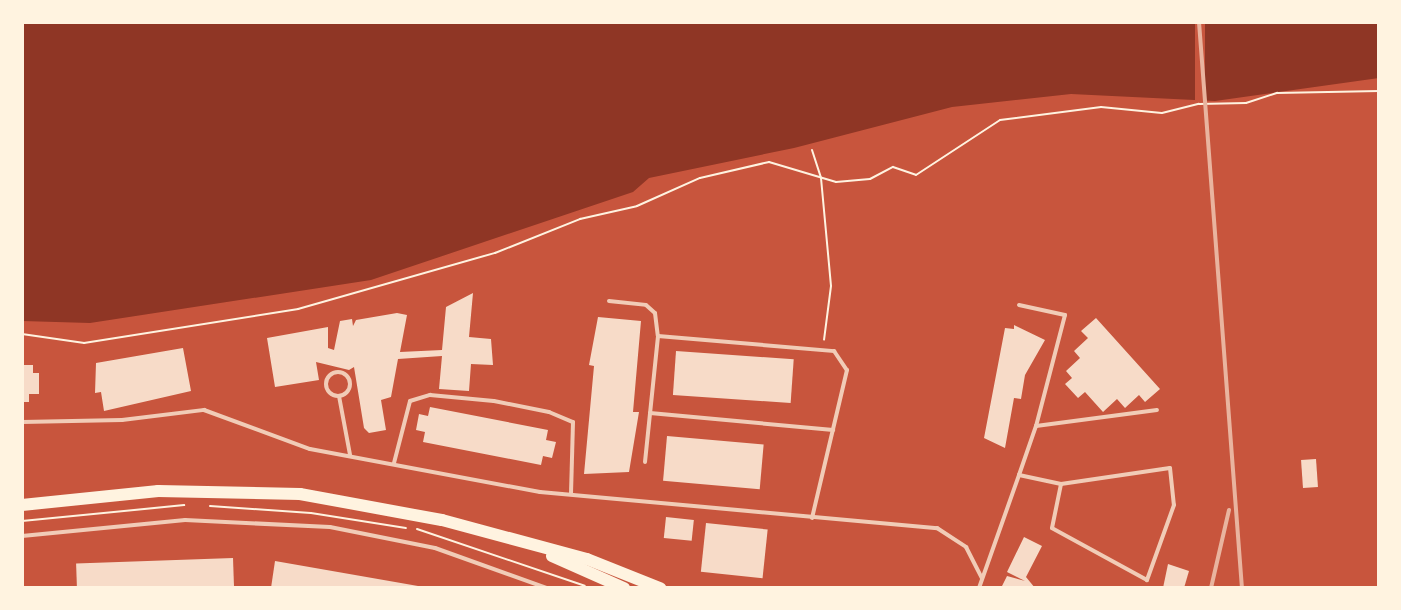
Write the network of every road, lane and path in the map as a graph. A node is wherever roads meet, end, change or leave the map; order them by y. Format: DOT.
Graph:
graph roads {
  1 [pos="1379,91"];
  2 [pos="812,150"];
  3 [pos="821,178"];
  4 [pos="609,301"];
  5 [pos="1019,305"];
  6 [pos="22,334"];
  7 [pos="658,336"];
  8 [pos="822,348"];
  9 [pos="339,396"];
  10 [pos="1157,410"];
  11 [pos="650,413"];
  12 [pos="22,422"];
  13 [pos="1036,426"];
  14 [pos="833,430"];
  15 [pos="350,455"];
  16 [pos="645,462"];
  17 [pos="394,463"];
  18 [pos="1019,475"];
  19 [pos="1061,484"];
  20 [pos="571,496"];
  21 [pos="22,505"];
  22 [pos="812,518"];
  23 [pos="22,536"];
  24 [pos="516,541"];
  25 [pos="982,578"];
  26 [pos="547,588"];
  27 [pos="624,588"];
  28 [pos="660,588"];
  29 [pos="979,588"];
  1 -- 3 [label="path"];
  2 -- 3 [label="path"];
  3 -- 6 [label="path"];
  3 -- 8 [label="path"];
  4 -- 7 [label="lane"];
  5 -- 13 [label="lane"];
  7 -- 8 [label="lane"];
  7 -- 11 [label="lane"];
  8 -- 14 [label="lane"];
  9 -- 9 [label="lane"];
  9 -- 15 [label="lane"];
  10 -- 13 [label="lane"];
  11 -- 14 [label="lane"];
  11 -- 16 [label="lane"];
  12 -- 15 [label="lane"];
  13 -- 18 [label="lane"];
  14 -- 22 [label="lane"];
  15 -- 17 [label="lane"];
  17 -- 20 [label="lane"];
  17 -- 20 [label="lane"];
  18 -- 19 [label="lane"];
  18 -- 25 [label="lane"];
  19 -- 19 [label="lane"];
  20 -- 22 [label="lane"];
  21 -- 24 [label="highway"];
  22 -- 25 [label="lane"];
  23 -- 26 [label="lane"];
  24 -- 27 [label="highway"];
  24 -- 28 [label="highway"];
  25 -- 29 [label="lane"];
}
